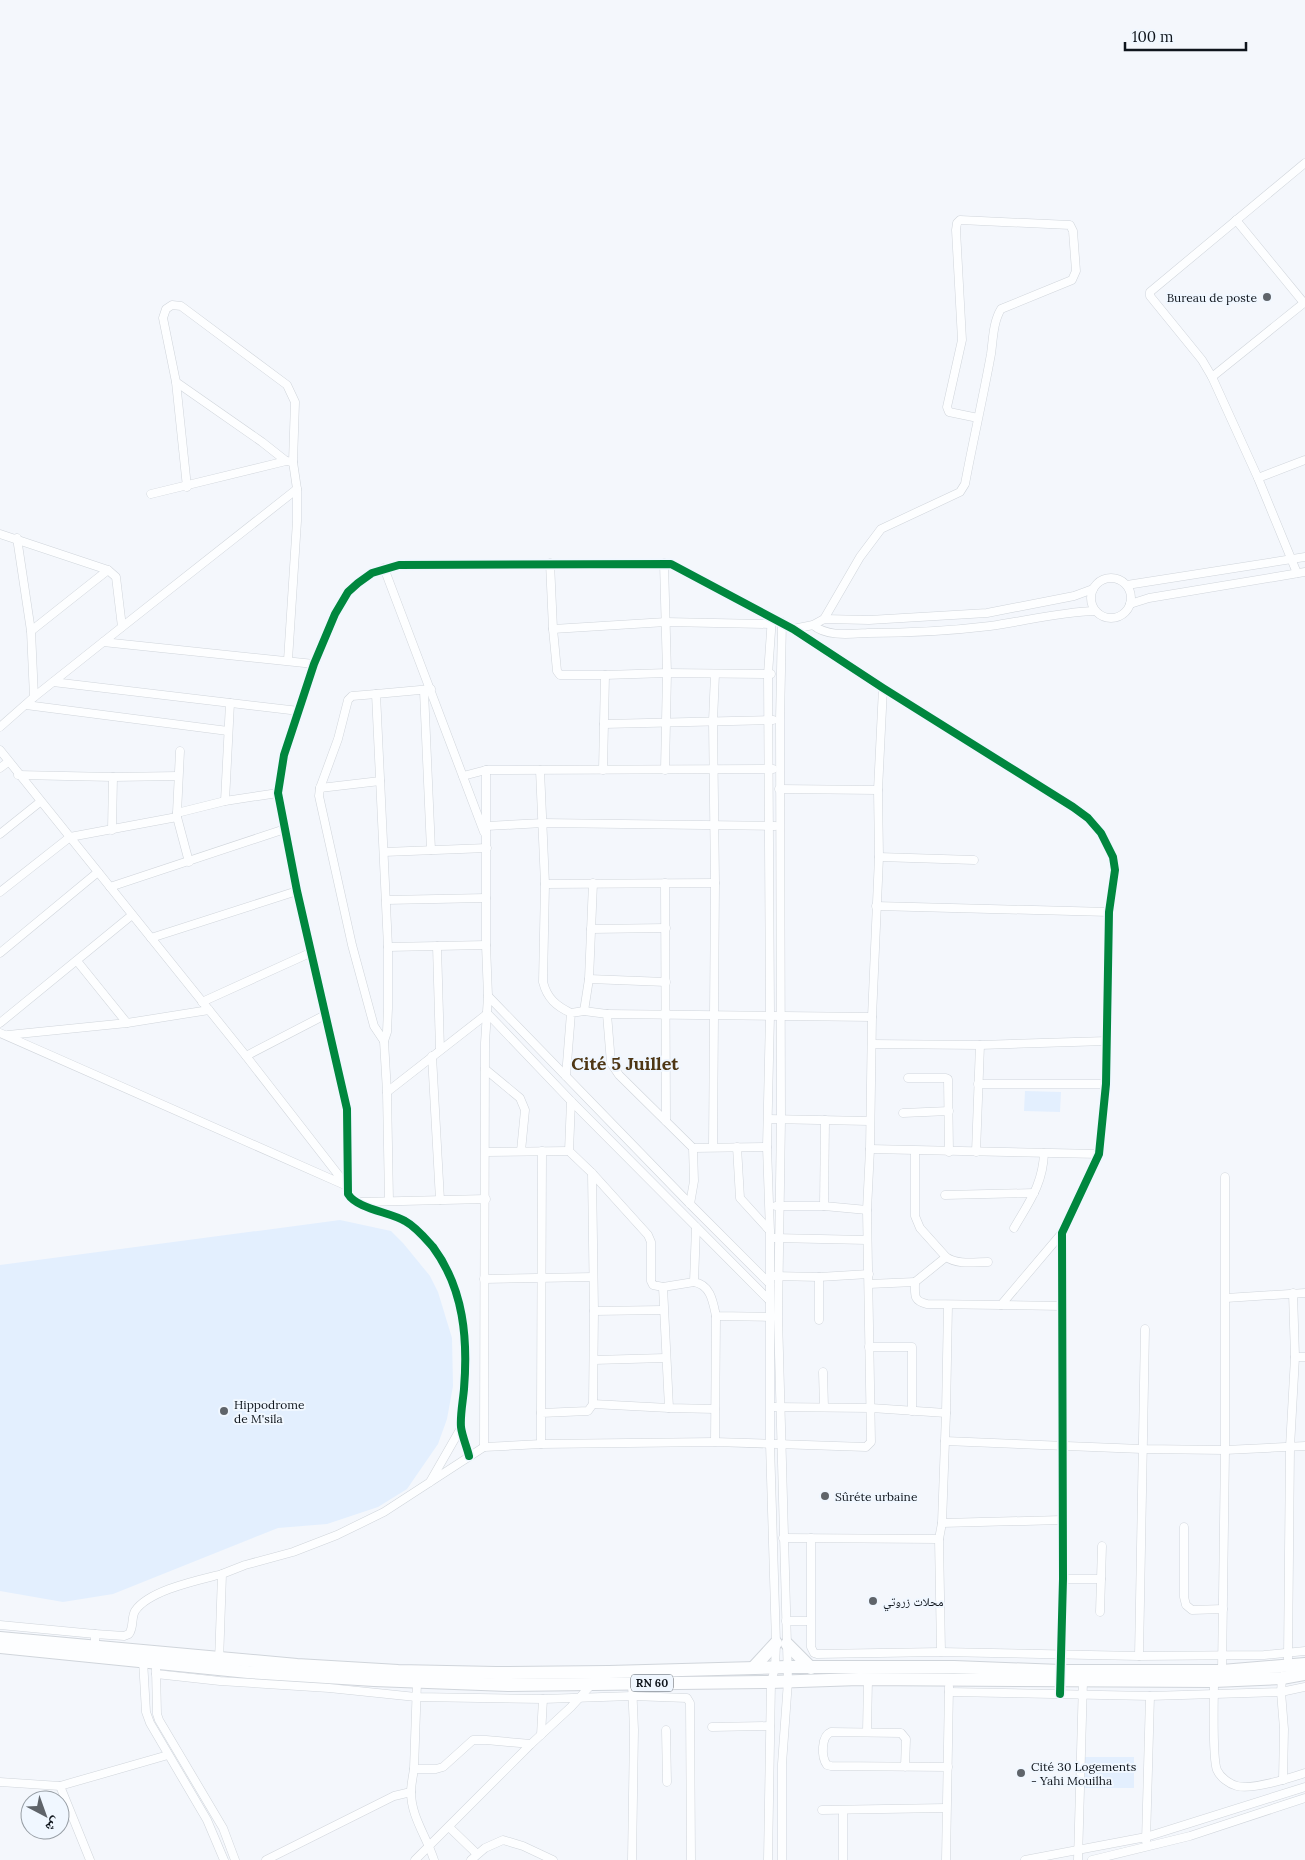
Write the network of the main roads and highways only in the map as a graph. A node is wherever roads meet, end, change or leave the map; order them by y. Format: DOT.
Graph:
graph roads {
  1 [pos="0,1638"];
  2 [pos="0,1647"];
  3 [pos="151,1660"];
  4 [pos="219,1664"];
  5 [pos="1305,1664"];
  6 [pos="1286,1666"];
  7 [pos="753,1668"];
  8 [pos="811,1668"];
  9 [pos="1305,1674"];
  10 [pos="862,1675"];
  11 [pos="1061,1682"];
  12 [pos="1217,1682"];
  1 -- 3 [label="main road, RN 60"];
  2 -- 3 [label="main road, RN 60"];
  3 -- 4 [label="main road, RN 60"];
  4 -- 7 [label="main road, RN 60"];
  4 -- 10 [label="main road, RN 60"];
  5 -- 6 [label="main road, RN 60"];
  6 -- 9 [label="main road, RN 60"];
  6 -- 12 [label="main road, RN 60"];
  7 -- 8 [label="main road, RN 60"];
  7 -- 8 [label="main road"];
  8 -- 10 [label="main road, RN 60"];
  10 -- 11 [label="main road, RN 60"];
  10 -- 11 [label="main road, RN 60"];
  11 -- 12 [label="main road, RN 60"];
  11 -- 12 [label="main road, RN 60"];
}
